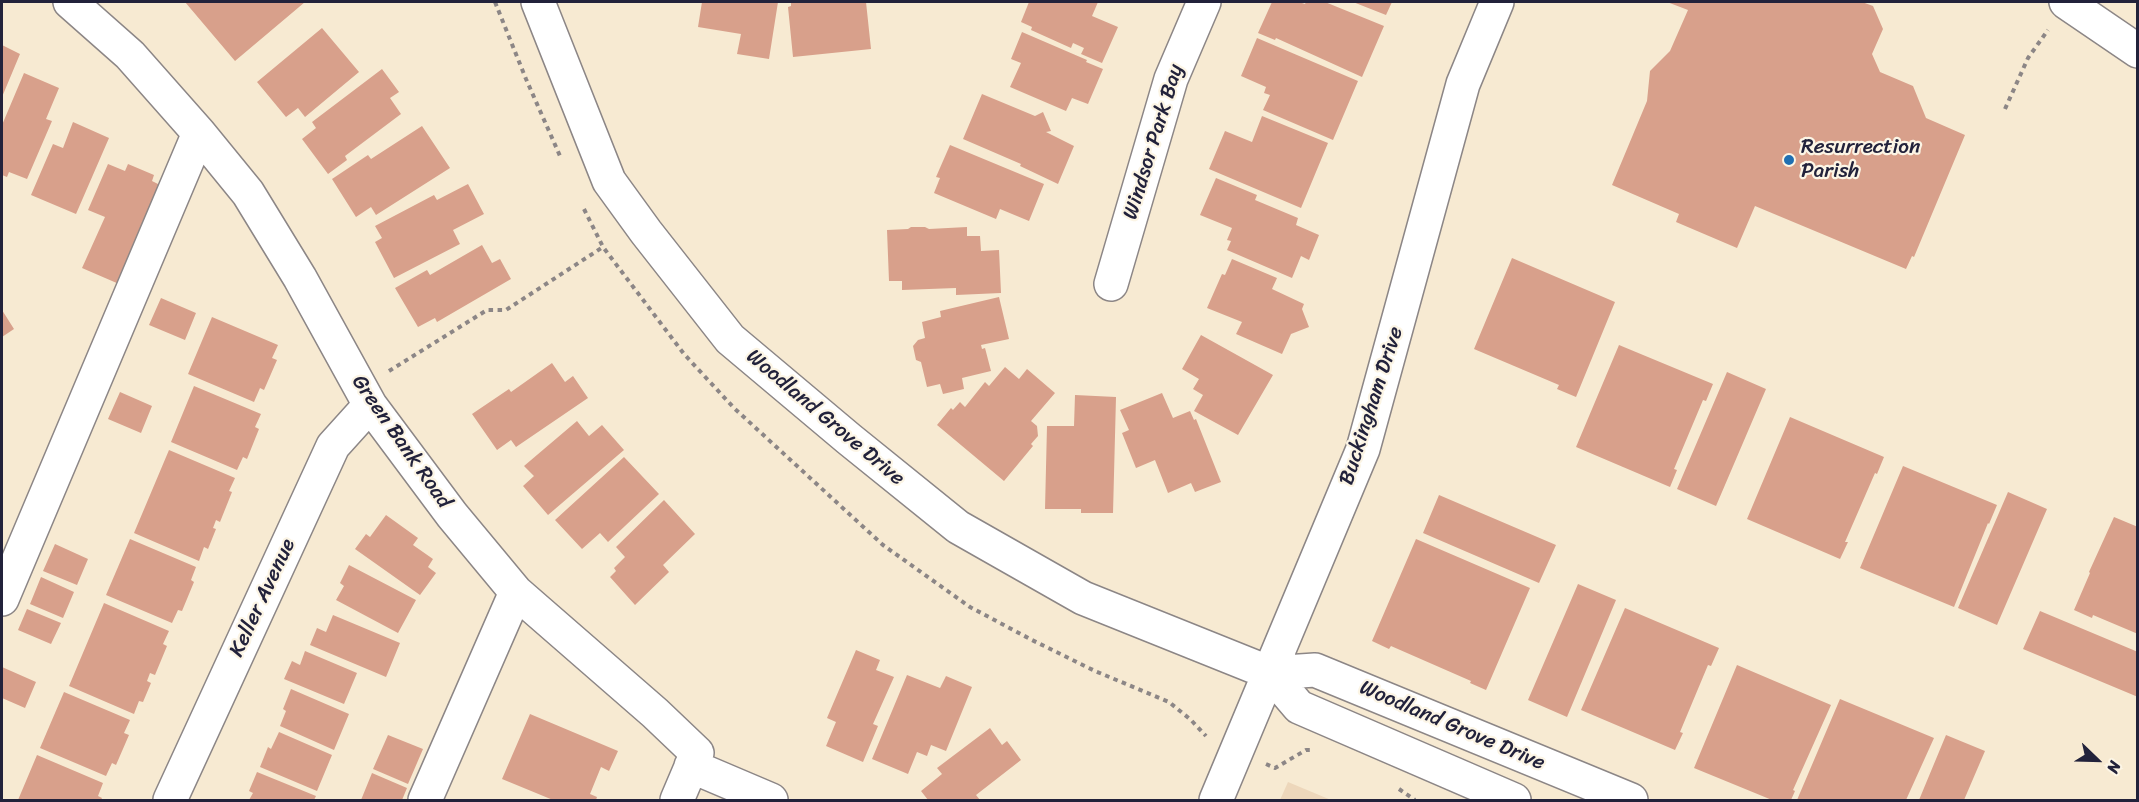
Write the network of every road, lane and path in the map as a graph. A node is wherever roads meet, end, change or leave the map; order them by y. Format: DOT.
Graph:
graph roads {
  1 [pos="70,2"];
  2 [pos="538,2"];
  3 [pos="1204,2"];
  4 [pos="1497,2"];
  5 [pos="2067,2"];
  6 [pos="2138,51"];
  7 [pos="2006,109"];
  8 [pos="200,133"];
  9 [pos="603,246"];
  10 [pos="1111,284"];
  11 [pos="366,397"];
  12 [pos="516,592"];
  13 [pos="2,599"];
  14 [pos="1270,673"];
  15 [pos="691,766"];
  16 [pos="170,801"];
  17 [pos="425,801"];
  18 [pos="677,801"];
  19 [pos="771,801"];
  20 [pos="1216,801"];
  21 [pos="1514,801"];
  22 [pos="1631,801"];
  1 -- 8 [label="street, Green Bank Road"];
  2 -- 14 [label="street, Woodland Grove Drive"];
  3 -- 10 [label="street, Windsor Park Bay"];
  4 -- 14 [label="street, Buckingham Drive"];
  5 -- 6 [label="street"];
  5 -- 7 [label="path"];
  8 -- 11 [label="street, Green Bank Road"];
  8 -- 13 [label="street"];
  9 -- 11 [label="path"];
  11 -- 12 [label="street, Green Bank Road"];
  11 -- 16 [label="street, Keller Avenue"];
  12 -- 15 [label="street, Green Bank Road"];
  12 -- 17 [label="street"];
  14 -- 20 [label="street, Buckingham Drive"];
  14 -- 21 [label="street, Woodland Grove Drive"];
  14 -- 22 [label="street, Woodland Grove Drive"];
  15 -- 18 [label="street"];
  15 -- 19 [label="street"];
}
